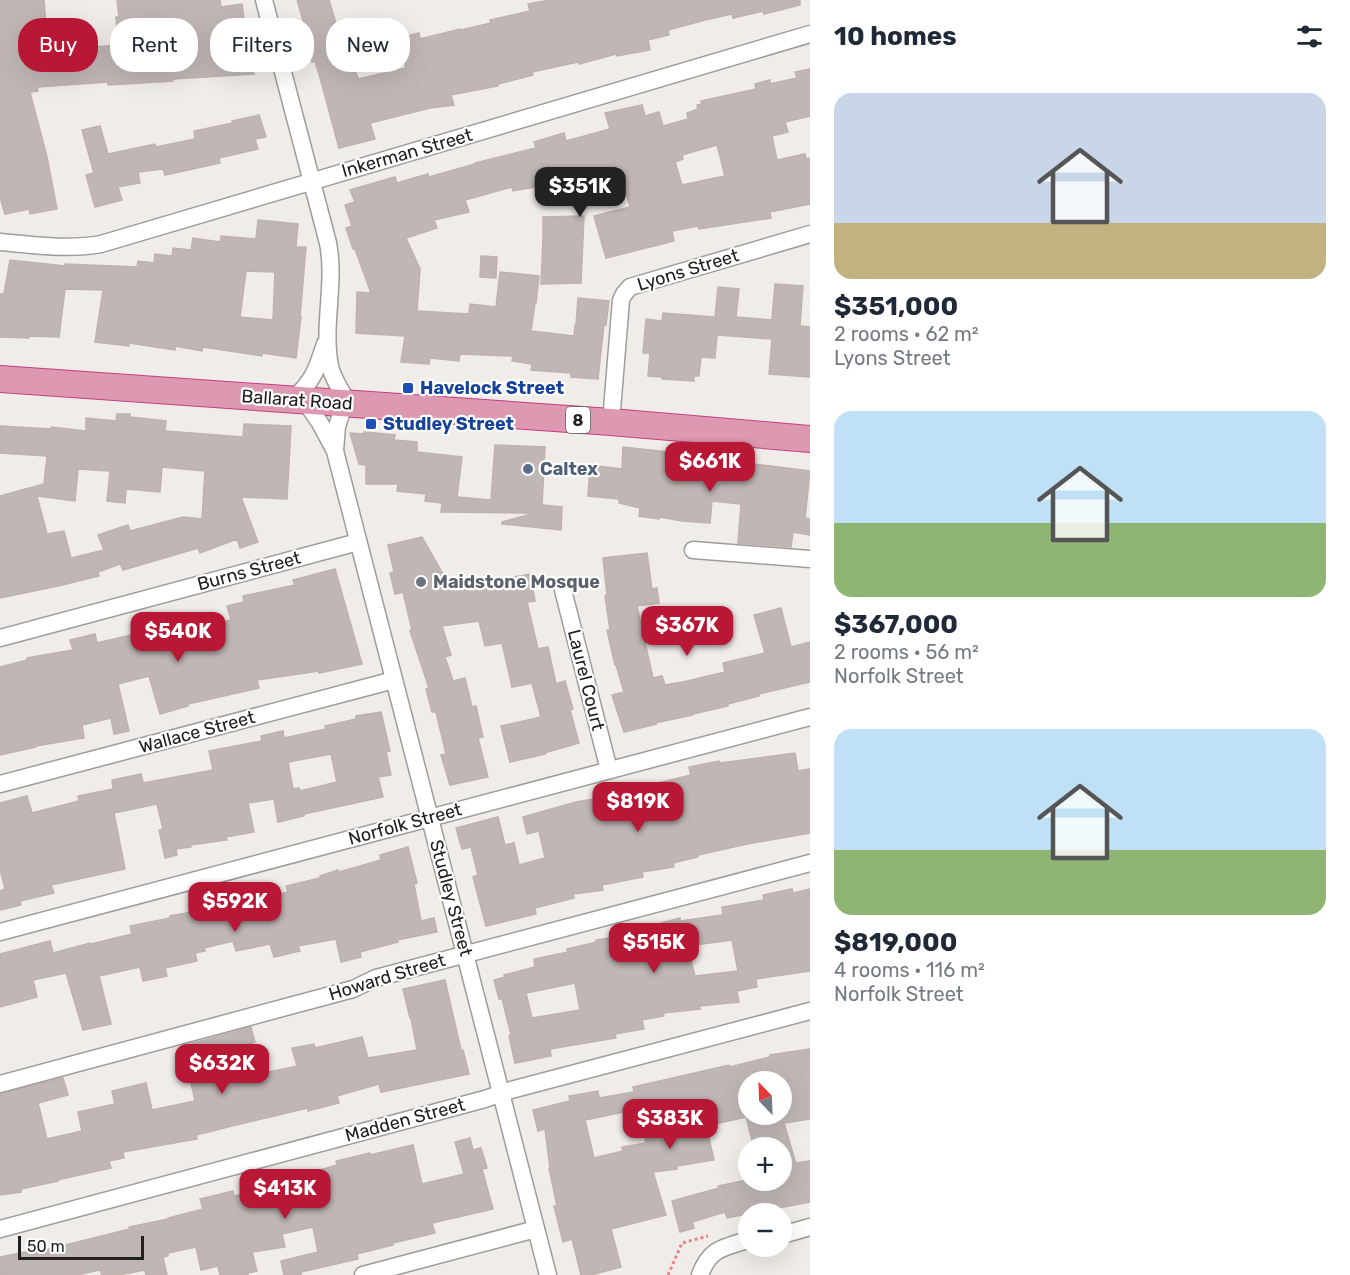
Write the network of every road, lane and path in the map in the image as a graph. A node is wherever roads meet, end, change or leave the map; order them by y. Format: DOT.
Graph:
graph roads {
  1 [pos="264,0"];
  2 [pos="810,34"];
  3 [pos="311,181"];
  4 [pos="810,234"];
  5 [pos="0,242"];
  6 [pos="327,337"];
  7 [pos="0,379"];
  8 [pos="299,400"];
  9 [pos="347,404"];
  10 [pos="611,422"];
  11 [pos="810,439"];
  12 [pos="335,452"];
  13 [pos="358,542"];
  14 [pos="693,550"];
  15 [pos="810,559"];
  16 [pos="563,590"];
  17 [pos="0,638"];
  18 [pos="394,680"];
  19 [pos="810,717"];
  20 [pos="609,770"];
  21 [pos="0,784"];
  22 [pos="430,817"];
  23 [pos="810,863"];
  24 [pos="0,932"];
  25 [pos="466,954"];
  26 [pos="810,1011"];
  27 [pos="0,1084"];
  28 [pos="501,1094"];
  29 [pos="810,1227"];
  30 [pos="0,1229"];
  31 [pos="536,1229"];
  32 [pos="792,1232"];
  33 [pos="738,1246"];
  34 [pos="738,1249"];
  35 [pos="730,1250"];
  36 [pos="363,1275"];
  37 [pos="548,1275"];
  38 [pos="700,1275"];
  39 [pos="713,1275"];
  1 -- 3 [label="street"];
  2 -- 3 [label="street, Inkerman Street"];
  3 -- 5 [label="street, Inkerman Street"];
  3 -- 6 [label="street"];
  4 -- 10 [label="street, Lyons Street"];
  6 -- 8 [label="street"];
  6 -- 9 [label="street"];
  7 -- 8 [label="highway, Ballarat Road / 8"];
  8 -- 9 [label="highway, Ballarat Road / 8"];
  8 -- 12 [label="street, Studley Street"];
  9 -- 10 [label="highway, Ballarat Road / 8"];
  9 -- 12 [label="street, Studley Street"];
  10 -- 11 [label="highway, Ballarat Road / 8"];
  12 -- 13 [label="street, Studley Street"];
  13 -- 17 [label="street, Burns Street"];
  13 -- 18 [label="street, Studley Street"];
  14 -- 15 [label="street"];
  16 -- 20 [label="street, Laurel Court"];
  18 -- 21 [label="street, Wallace Street"];
  18 -- 22 [label="street, Studley Street"];
  19 -- 20 [label="street, Norfolk Street"];
  20 -- 22 [label="street, Norfolk Street"];
  22 -- 24 [label="street, Norfolk Street"];
  22 -- 25 [label="street, Studley Street"];
  23 -- 25 [label="street, Howard Street"];
  25 -- 27 [label="street, Howard Street"];
  25 -- 28 [label="street, Studley Street"];
  26 -- 28 [label="street, Madden Street"];
  28 -- 30 [label="street, Madden Street"];
  28 -- 31 [label="street, Studley Street"];
  29 -- 32 [label="street"];
  31 -- 36 [label="street"];
  31 -- 37 [label="street, Studley Street"];
  33 -- 35 [label="street"];
  34 -- 35 [label="street"];
  35 -- 38 [label="street"];
  35 -- 39 [label="street"];
}
